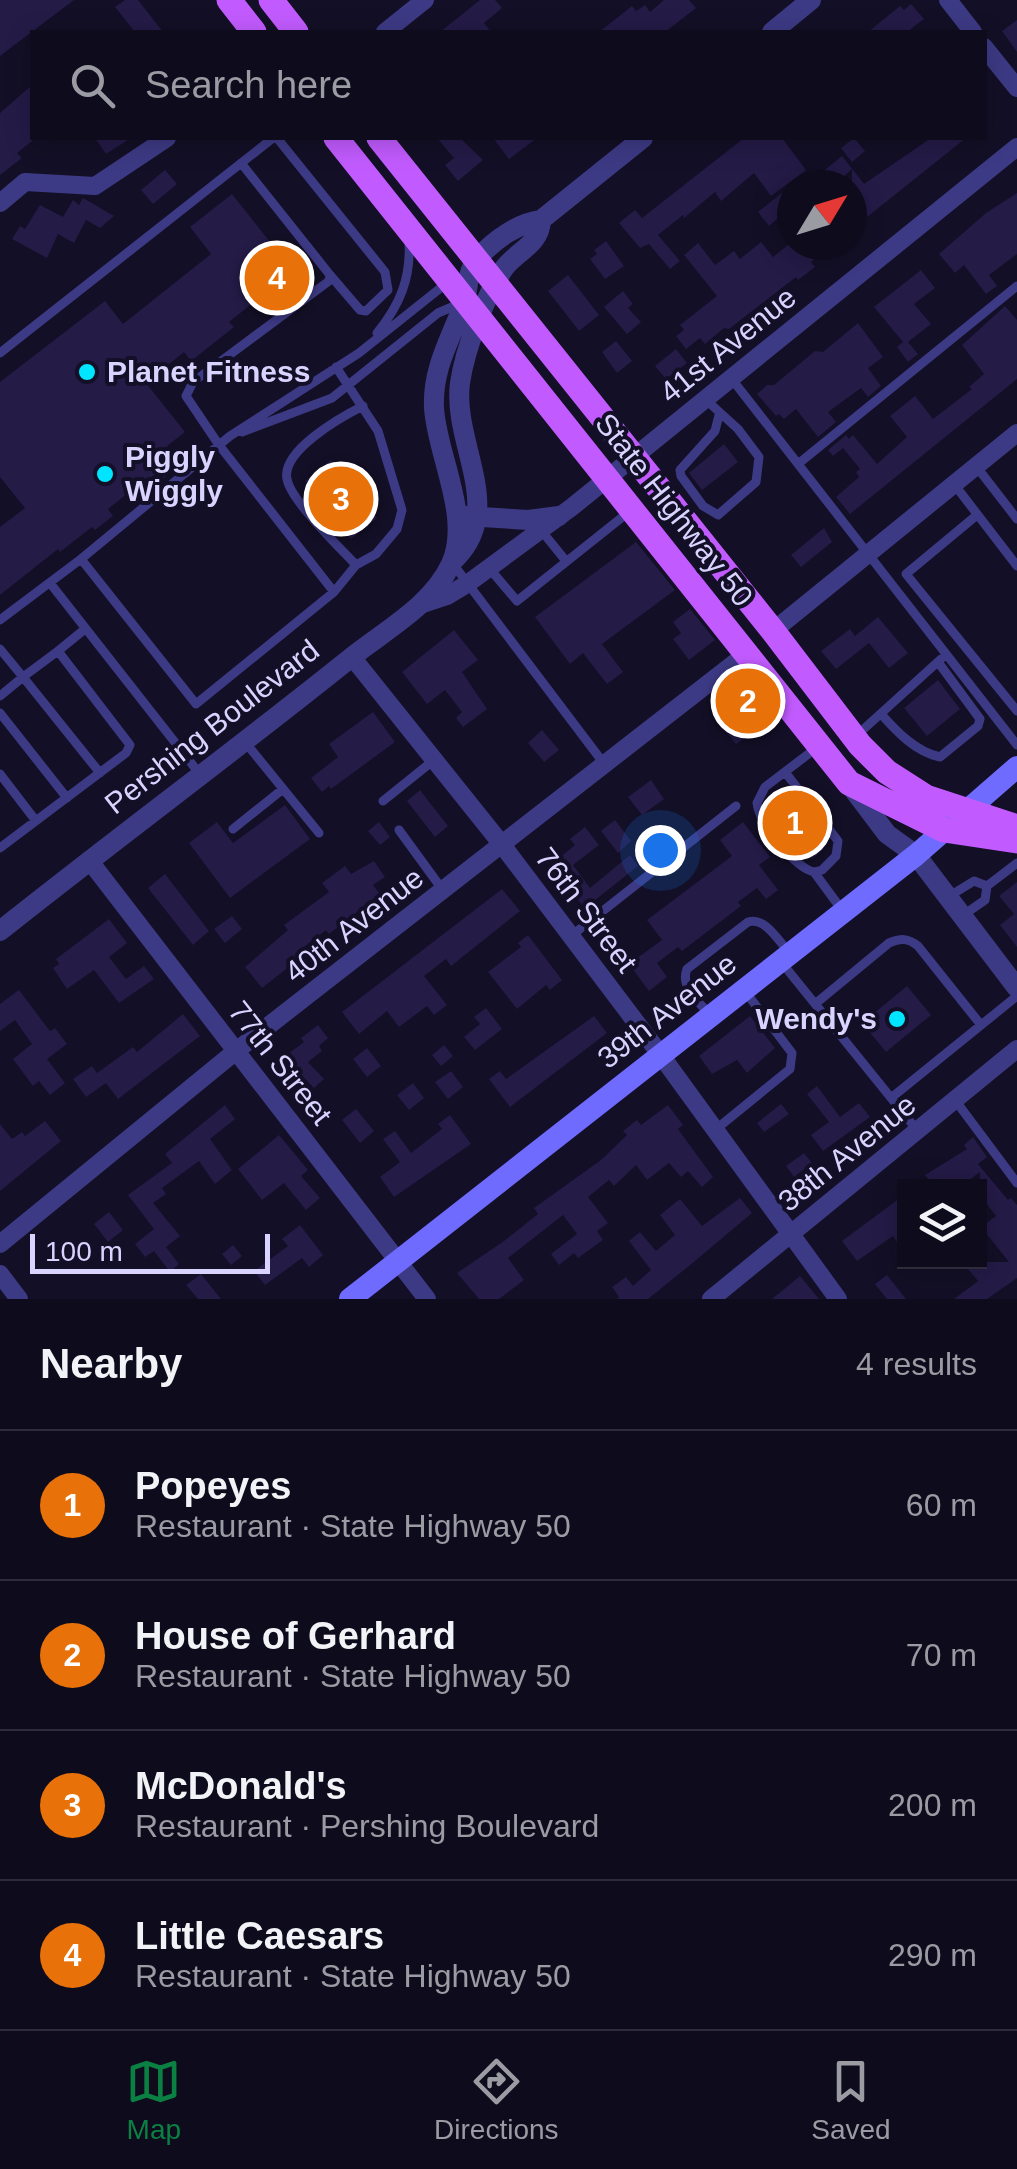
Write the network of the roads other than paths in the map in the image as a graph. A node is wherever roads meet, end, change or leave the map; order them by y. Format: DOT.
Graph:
graph roads {
  1 [pos="229,0"];
  2 [pos="271,0"];
  3 [pos="425,0"];
  4 [pos="811,0"];
  5 [pos="948,0"];
  6 [pos="252,30"];
  7 [pos="294,30"];
  8 [pos="388,30"];
  9 [pos="774,30"];
  10 [pos="971,30"];
  11 [pos="987,51"];
  12 [pos="1017,88"];
  13 [pos="165,140"];
  14 [pos="272,140"];
  15 [pos="277,140"];
  16 [pos="338,140"];
  17 [pos="381,140"];
  18 [pos="641,140"];
  19 [pos="1017,148"];
  20 [pos="241,163"];
  21 [pos="0,203"];
  22 [pos="541,220"];
  23 [pos="408,229"];
  24 [pos="476,259"];
  25 [pos="330,275"];
  26 [pos="496,284"];
  27 [pos="1017,286"];
  28 [pos="464,301"];
  29 [pos="0,353"];
  30 [pos="358,353"];
  31 [pos="336,367"];
  32 [pos="730,378"];
  33 [pos="348,385"];
  34 [pos="705,399"];
  35 [pos="363,406"];
  36 [pos="718,414"];
  37 [pos="1017,433"];
  38 [pos="230,436"];
  39 [pos="219,445"];
  40 [pos="632,458"];
  41 [pos="798,464"];
  42 [pos="976,466"];
  43 [pos="608,478"];
  44 [pos="954,484"];
  45 [pos="632,510"];
  46 [pos="718,515"];
  47 [pos="977,515"];
  48 [pos="455,516"];
  49 [pos="558,516"];
  50 [pos="478,517"];
  51 [pos="1017,519"];
  52 [pos="702,528"];
  53 [pos="540,530"];
  54 [pos="868,553"];
  55 [pos="81,559"];
  56 [pos="566,561"];
  57 [pos="452,562"];
  58 [pos="356,566"];
  59 [pos="1017,566"];
  60 [pos="489,568"];
  61 [pos="50,582"];
  62 [pos="467,584"];
  63 [pos="917,588"];
  64 [pos="334,592"];
  65 [pos="904,599"];
  66 [pos="417,606"];
  67 [pos="0,620"];
  68 [pos="85,629"];
  69 [pos="772,631"];
  70 [pos="0,648"];
  71 [pos="58,650"];
  72 [pos="746,654"];
  73 [pos="352,657"];
  74 [pos="942,657"];
  75 [pos="23,677"];
  76 [pos="992,680"];
  77 [pos="0,696"];
  78 [pos="980,698"];
  79 [pos="990,710"];
  80 [pos="1017,711"];
  81 [pos="0,713"];
  82 [pos="882,714"];
  83 [pos="980,719"];
  84 [pos="854,737"];
  85 [pos="245,742"];
  86 [pos="1017,745"];
  87 [pos="819,746"];
  88 [pos="434,760"];
  89 [pos="605,764"];
  90 [pos="1017,766"];
  91 [pos="785,772"];
  92 [pos="887,772"];
  93 [pos="100,773"];
  94 [pos="0,774"];
  95 [pos="201,776"];
  96 [pos="849,783"];
  97 [pos="283,789"];
  98 [pos="67,798"];
  99 [pos="384,800"];
  100 [pos="736,806"];
  101 [pos="966,810"];
  102 [pos="910,813"];
  103 [pos="36,820"];
  104 [pos="1017,826"];
  105 [pos="233,829"];
  106 [pos="399,830"];
  107 [pos="944,830"];
  108 [pos="318,832"];
  109 [pos="1017,841"];
  110 [pos="2,843"];
  111 [pos="503,846"];
  112 [pos="916,855"];
  113 [pos="89,860"];
  114 [pos="1017,863"];
  115 [pos="814,872"];
  116 [pos="987,886"];
  117 [pos="444,891"];
  118 [pos="948,897"];
  119 [pos="843,912"];
  120 [pos="962,916"];
  121 [pos="4,920"];
  122 [pos="571,936"];
  123 [pos="785,957"];
  124 [pos="1017,988"];
  125 [pos="743,989"];
  126 [pos="1017,996"];
  127 [pos="815,1004"];
  128 [pos="710,1015"];
  129 [pos="981,1025"];
  130 [pos="1017,1050"];
  131 [pos="236,1051"];
  132 [pos="660,1054"];
  133 [pos="891,1098"];
  134 [pos="955,1100"];
  135 [pos="716,1130"];
  136 [pos="917,1130"];
  137 [pos="1017,1158"];
  138 [pos="1006,1167"];
  139 [pos="1017,1183"];
  140 [pos="790,1234"];
  141 [pos="0,1244"];
  142 [pos="398,1262"];
  143 [pos="0,1274"];
  144 [pos="19,1299"];
  145 [pos="350,1299"];
  146 [pos="427,1299"];
  147 [pos="712,1299"];
  148 [pos="838,1299"];
  1 -- 6 [label="main road"];
  2 -- 7 [label="main road"];
  3 -- 8 [label="street"];
  4 -- 9 [label="street"];
  5 -- 10 [label="street"];
  11 -- 12 [label="street"];
  13 -- 21 [label="street"];
  14 -- 20 [label="lane"];
  15 -- 25 [label="lane"];
  16 -- 23 [label="main road, State Highway 50"];
  17 -- 24 [label="main road, State Highway 50"];
  18 -- 22 [label="street"];
  19 -- 32 [label="street, 41st Avenue"];
  20 -- 25 [label="lane"];
  20 -- 29 [label="lane"];
  22 -- 24 [label="street"];
  22 -- 26 [label="street"];
  23 -- 28 [label="main road, State Highway 50"];
  23 -- 30 [label="lane"];
  24 -- 26 [label="main road, State Highway 50"];
  24 -- 28 [label="street"];
  25 -- 39 [label="lane"];
  26 -- 28 [label="street"];
  26 -- 40 [label="main road, State Highway 50"];
  27 -- 41 [label="lane"];
  28 -- 30 [label="lane"];
  28 -- 33 [label="lane"];
  28 -- 43 [label="main road, State Highway 50"];
  28 -- 48 [label="street"];
  28 -- 50 [label="street"];
  30 -- 31 [label="lane"];
  31 -- 33 [label="lane"];
  31 -- 38 [label="lane"];
  32 -- 34 [label="street, 41st Avenue"];
  32 -- 41 [label="lane"];
  33 -- 35 [label="lane"];
  33 -- 38 [label="lane"];
  34 -- 36 [label="lane"];
  34 -- 40 [label="street, 41st Avenue"];
  35 -- 58 [label="lane"];
  35 -- 58 [label="lane"];
  36 -- 46 [label="lane"];
  36 -- 46 [label="lane"];
  37 -- 42 [label="street"];
  38 -- 39 [label="lane"];
  39 -- 55 [label="lane"];
  39 -- 64 [label="lane"];
  40 -- 43 [label="street, 41st Avenue"];
  40 -- 52 [label="main road, State Highway 50"];
  41 -- 54 [label="lane"];
  42 -- 44 [label="street"];
  42 -- 51 [label="lane"];
  43 -- 45 [label="main road, State Highway 50"];
  43 -- 49 [label="street, 41st Avenue"];
  44 -- 47 [label="lane"];
  44 -- 54 [label="street"];
  45 -- 56 [label="lane"];
  45 -- 72 [label="main road, State Highway 50"];
  46 -- 52 [label="lane"];
  47 -- 59 [label="lane"];
  47 -- 63 [label="lane"];
  48 -- 50 [label="street"];
  48 -- 57 [label="street"];
  49 -- 50 [label="street"];
  49 -- 53 [label="street, 41st Avenue"];
  50 -- 57 [label="street, Pershing Boulevard"];
  52 -- 69 [label="main road, State Highway 50"];
  53 -- 56 [label="lane"];
  53 -- 60 [label="street, 41st Avenue"];
  54 -- 65 [label="lane"];
  54 -- 69 [label="street"];
  55 -- 61 [label="lane"];
  55 -- 64 [label="lane"];
  56 -- 60 [label="lane"];
  57 -- 62 [label="lane"];
  57 -- 66 [label="street, Pershing Boulevard"];
  58 -- 64 [label="lane"];
  60 -- 62 [label="street, 41st Avenue"];
  61 -- 67 [label="lane"];
  61 -- 68 [label="lane"];
  62 -- 66 [label="street, 41st Avenue"];
  62 -- 89 [label="lane"];
  63 -- 65 [label="lane"];
  63 -- 76 [label="lane"];
  65 -- 74 [label="lane"];
  66 -- 73 [label="street, Pershing Boulevard"];
  68 -- 71 [label="lane"];
  68 -- 95 [label="lane"];
  69 -- 84 [label="main road, State Highway 50"];
  70 -- 75 [label="lane"];
  71 -- 75 [label="lane"];
  71 -- 93 [label="lane"];
  72 -- 87 [label="main road, State Highway 50"];
  72 -- 89 [label="street, 40th Avenue"];
  73 -- 85 [label="street, Pershing Boulevard"];
  73 -- 88 [label="street, 76th Street"];
  74 -- 78 [label="lane"];
  74 -- 82 [label="lane"];
  74 -- 83 [label="lane"];
  75 -- 77 [label="lane"];
  75 -- 93 [label="lane"];
  76 -- 78 [label="lane"];
  76 -- 80 [label="lane"];
  78 -- 79 [label="lane"];
  79 -- 83 [label="lane"];
  79 -- 86 [label="lane"];
  81 -- 98 [label="lane"];
  82 -- 83 [label="lane"];
  82 -- 84 [label="lane"];
  84 -- 92 [label="main road, State Highway 50"];
  85 -- 95 [label="street, Pershing Boulevard"];
  85 -- 97 [label="lane"];
  87 -- 91 [label="lane"];
  87 -- 96 [label="main road, State Highway 50"];
  88 -- 99 [label="lane"];
  88 -- 111 [label="street, 76th Street"];
  89 -- 111 [label="street, 40th Avenue"];
  90 -- 101 [label="main road, 39th Avenue"];
  91 -- 115 [label="lane"];
  91 -- 115 [label="lane"];
  92 -- 101 [label="main road, State Highway 50"];
  92 -- 102 [label="street"];
  93 -- 98 [label="lane"];
  94 -- 103 [label="lane"];
  95 -- 113 [label="street, Pershing Boulevard"];
  96 -- 102 [label="main road, State Highway 50"];
  96 -- 112 [label="street"];
  97 -- 105 [label="lane"];
  97 -- 108 [label="lane"];
  98 -- 103 [label="lane"];
  100 -- 122 [label="lane"];
  101 -- 104 [label="main road, State Highway 50"];
  101 -- 107 [label="main road, 39th Avenue"];
  102 -- 107 [label="main road, State Highway 50"];
  102 -- 112 [label="street"];
  103 -- 110 [label="lane"];
  106 -- 117 [label="lane"];
  107 -- 109 [label="main road, State Highway 50"];
  107 -- 112 [label="main road, 39th Avenue"];
  111 -- 117 [label="street, 40th Avenue"];
  111 -- 122 [label="street, 76th Street"];
  112 -- 118 [label="street"];
  112 -- 119 [label="main road, 39th Avenue"];
  113 -- 121 [label="street, Pershing Boulevard"];
  113 -- 131 [label="street, 77th Street"];
  114 -- 116 [label="lane"];
  115 -- 119 [label="lane"];
  116 -- 118 [label="lane"];
  116 -- 120 [label="lane"];
  117 -- 131 [label="street, 40th Avenue"];
  118 -- 120 [label="street"];
  119 -- 123 [label="main road, 39th Avenue"];
  120 -- 124 [label="street"];
  122 -- 132 [label="street, 76th Street"];
  123 -- 125 [label="main road, 39th Avenue"];
  123 -- 127 [label="lane"];
  123 -- 128 [label="lane"];
  125 -- 128 [label="main road, 39th Avenue"];
  125 -- 135 [label="lane"];
  126 -- 129 [label="lane"];
  127 -- 129 [label="lane"];
  127 -- 133 [label="lane"];
  128 -- 132 [label="main road, 39th Avenue"];
  129 -- 133 [label="lane"];
  130 -- 134 [label="street, 38th Avenue"];
  131 -- 141 [label="street, 40th Avenue"];
  131 -- 142 [label="street, 77th Street"];
  132 -- 135 [label="street, 76th Street"];
  132 -- 142 [label="main road, 39th Avenue"];
  133 -- 136 [label="lane"];
  134 -- 136 [label="street, 38th Avenue"];
  134 -- 138 [label="lane"];
  135 -- 140 [label="street, 76th Street"];
  136 -- 140 [label="street, 38th Avenue"];
  137 -- 138 [label="lane"];
  138 -- 139 [label="lane"];
  140 -- 147 [label="street, 38th Avenue"];
  140 -- 148 [label="street, 76th Street"];
  142 -- 145 [label="main road, 39th Avenue"];
  142 -- 146 [label="street, 77th Street"];
  143 -- 144 [label="street"];
}
